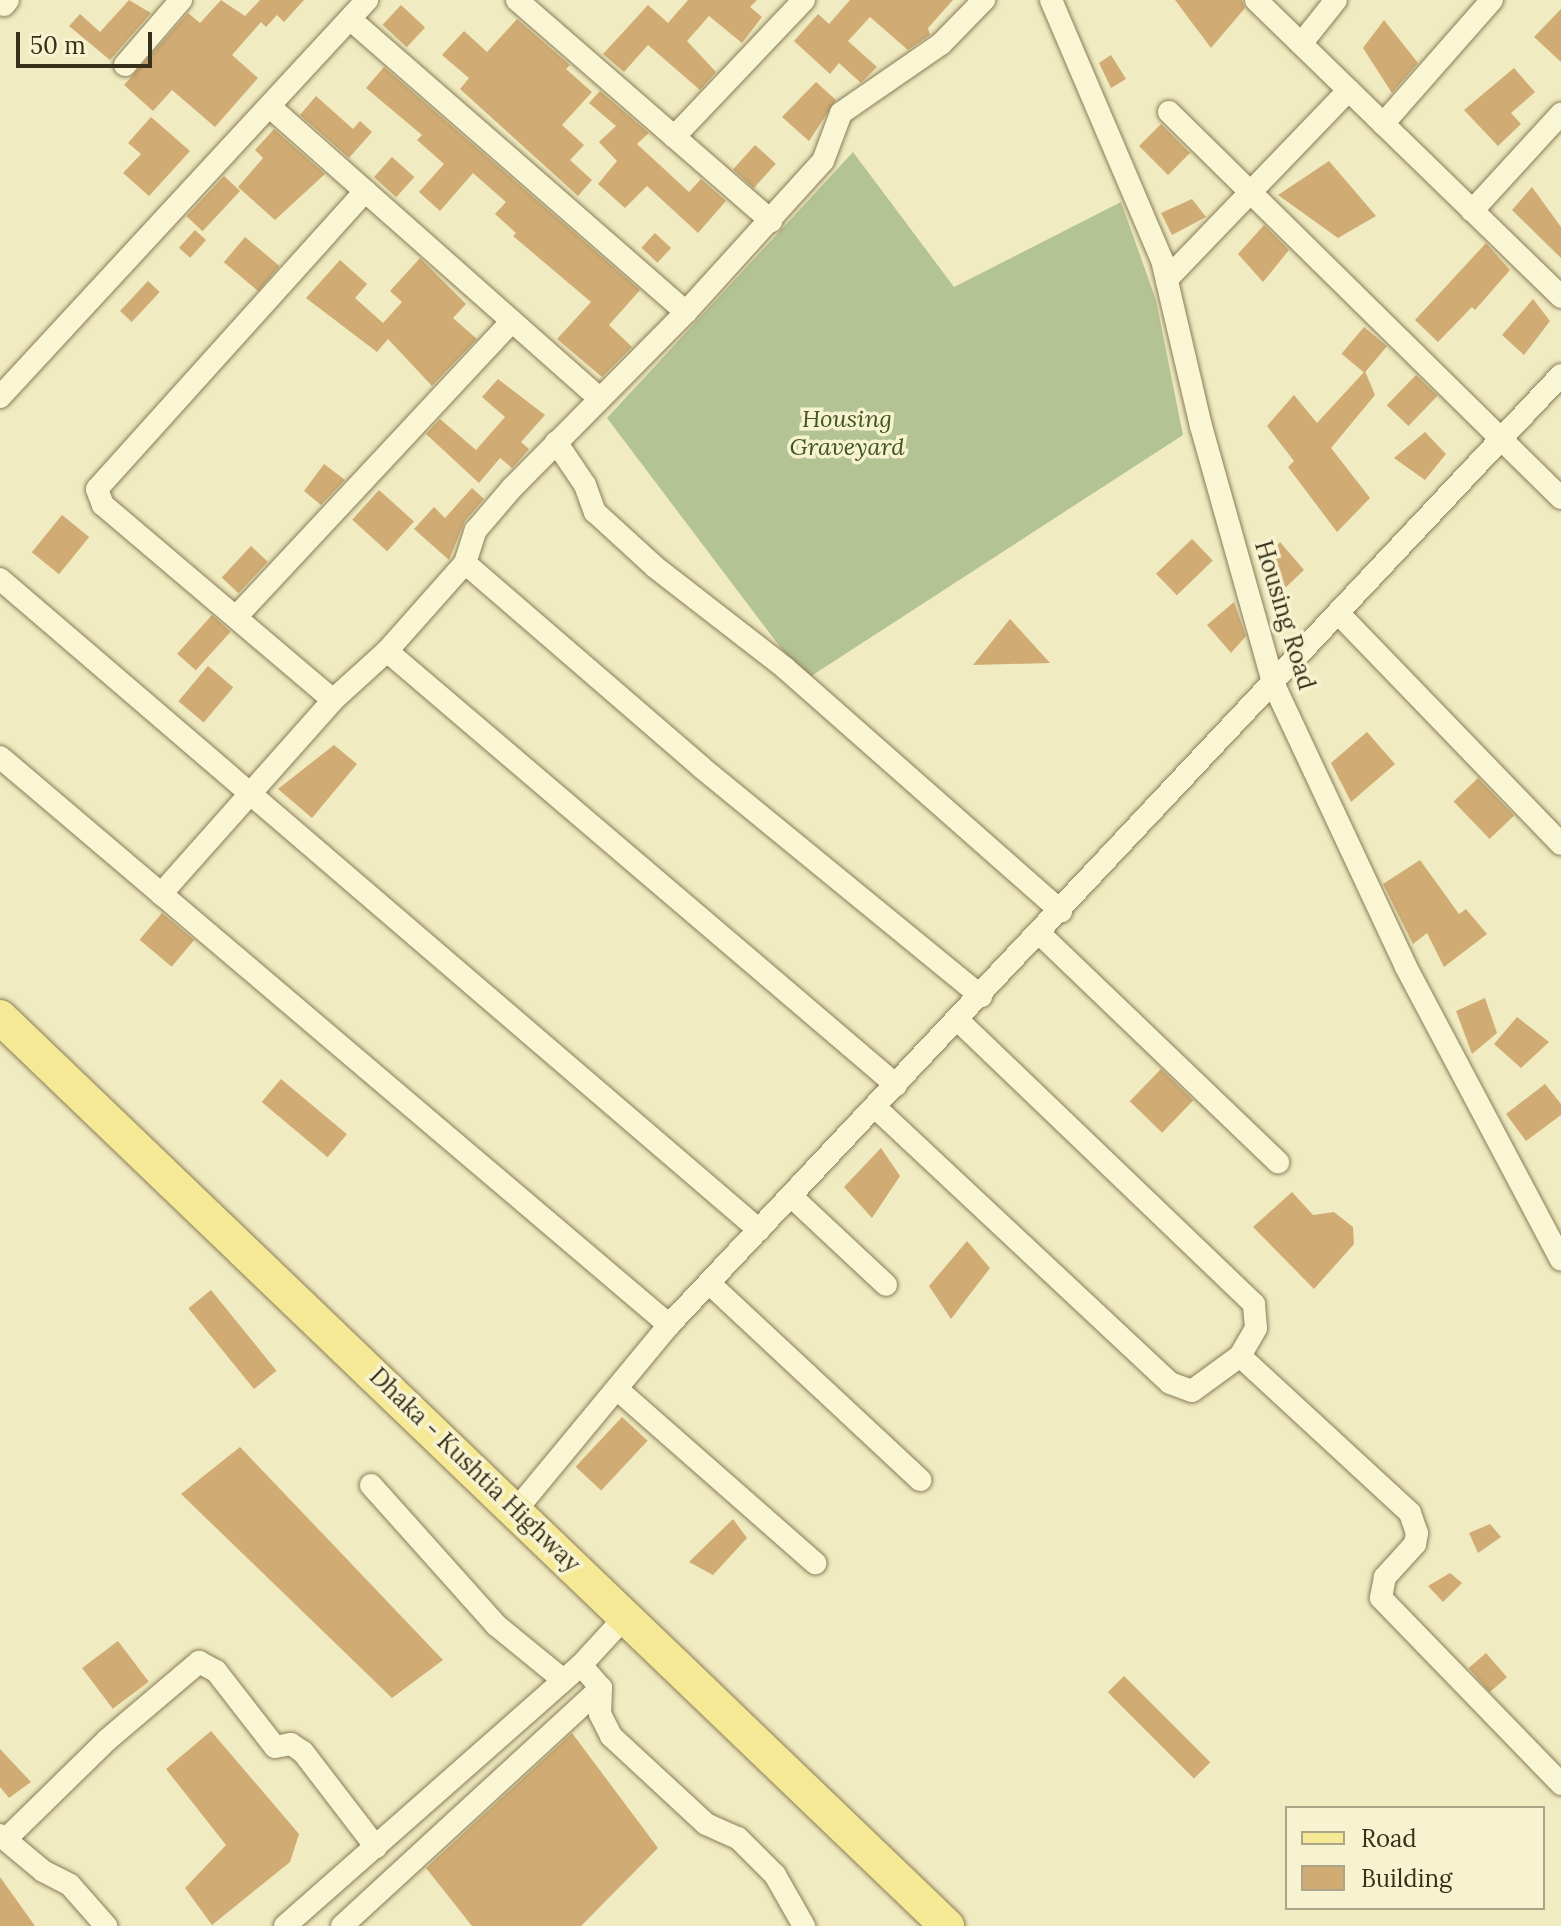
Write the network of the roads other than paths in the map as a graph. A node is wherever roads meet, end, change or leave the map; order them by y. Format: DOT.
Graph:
graph roads {
  1 [pos="181,0"];
  2 [pos="367,0"];
  3 [pos="517,0"];
  4 [pos="804,0"];
  5 [pos="984,0"];
  6 [pos="1051,0"];
  7 [pos="1256,0"];
  8 [pos="1336,0"];
  9 [pos="1492,0"];
  10 [pos="350,19"];
  11 [pos="1301,44"];
  12 [pos="125,65"];
  13 [pos="1349,90"];
  14 [pos="269,106"];
  15 [pos="1169,112"];
  16 [pos="1561,114"];
  17 [pos="1383,124"];
  18 [pos="674,137"];
  19 [pos="1250,187"];
  20 [pos="365,191"];
  21 [pos="1472,211"];
  22 [pos="771,221"];
  23 [pos="1167,279"];
  24 [pos="1561,297"];
  25 [pos="686,312"];
  26 [pos="512,321"];
  27 [pos="1561,375"];
  28 [pos="0,397"];
  29 [pos="598,397"];
  30 [pos="1503,438"];
  31 [pos="556,442"];
  32 [pos="1561,498"];
  33 [pos="465,563"];
  34 [pos="0,579"];
  35 [pos="1340,615"];
  36 [pos="237,616"];
  37 [pos="387,651"];
  38 [pos="1274,685"];
  39 [pos="333,700"];
  40 [pos="0,757"];
  41 [pos="254,794"];
  42 [pos="1561,844"];
  43 [pos="161,894"];
  44 [pos="1061,911"];
  45 [pos="1040,934"];
  46 [pos="981,996"];
  47 [pos="0,1017"];
  48 [pos="958,1020"];
  49 [pos="896,1085"];
  50 [pos="875,1107"];
  51 [pos="1278,1162"];
  52 [pos="791,1196"];
  53 [pos="759,1230"];
  54 [pos="1561,1260"];
  55 [pos="709,1283"];
  56 [pos="886,1285"];
  57 [pos="669,1325"];
  58 [pos="1240,1356"];
  59 [pos="617,1389"];
  60 [pos="920,1480"];
  61 [pos="371,1485"];
  62 [pos="516,1510"];
  63 [pos="815,1563"];
  64 [pos="626,1616"];
  65 [pos="581,1665"];
  66 [pos="562,1679"];
  67 [pos="601,1688"];
  68 [pos="1561,1784"];
  69 [pos="3,1837"];
  70 [pos="376,1847"];
  71 [pos="296,1923"];
  72 [pos="106,1926"];
  73 [pos="342,1926"];
  74 [pos="804,1926"];
  75 [pos="947,1926"];
  1 -- 12 [label="street"];
  2 -- 10 [label="street"];
  3 -- 18 [label="street"];
  4 -- 18 [label="street"];
  5 -- 22 [label="street"];
  6 -- 23 [label="street, Housing Road"];
  7 -- 11 [label="street"];
  8 -- 11 [label="street"];
  9 -- 17 [label="street"];
  10 -- 14 [label="street"];
  10 -- 25 [label="street"];
  11 -- 13 [label="street"];
  13 -- 17 [label="street"];
  13 -- 19 [label="street"];
  14 -- 20 [label="street"];
  14 -- 28 [label="street"];
  15 -- 19 [label="street"];
  16 -- 21 [label="street"];
  17 -- 21 [label="street"];
  18 -- 22 [label="street"];
  19 -- 23 [label="street"];
  19 -- 30 [label="street"];
  20 -- 26 [label="street"];
  20 -- 36 [label="street"];
  21 -- 24 [label="street"];
  22 -- 25 [label="street"];
  23 -- 38 [label="street, Housing Road"];
  25 -- 29 [label="street"];
  26 -- 29 [label="street"];
  26 -- 36 [label="street"];
  27 -- 30 [label="street"];
  29 -- 31 [label="street"];
  30 -- 32 [label="street"];
  30 -- 35 [label="street"];
  31 -- 33 [label="street"];
  31 -- 44 [label="street"];
  33 -- 37 [label="street"];
  33 -- 46 [label="street"];
  34 -- 41 [label="street"];
  35 -- 38 [label="street"];
  35 -- 42 [label="street"];
  36 -- 39 [label="street"];
  37 -- 39 [label="street"];
  37 -- 49 [label="street"];
  38 -- 44 [label="street"];
  38 -- 54 [label="street, Housing Road"];
  39 -- 41 [label="street"];
  40 -- 43 [label="street"];
  41 -- 43 [label="street"];
  41 -- 53 [label="street"];
  43 -- 57 [label="street"];
  44 -- 45 [label="street"];
  45 -- 46 [label="street"];
  45 -- 51 [label="street"];
  46 -- 48 [label="street"];
  47 -- 62 [label="main road, Dhaka - Kushtia Highway"];
  48 -- 49 [label="street"];
  48 -- 58 [label="street"];
  49 -- 50 [label="street"];
  50 -- 52 [label="street"];
  50 -- 58 [label="street"];
  52 -- 53 [label="street"];
  52 -- 56 [label="street"];
  53 -- 55 [label="street"];
  55 -- 57 [label="street"];
  55 -- 60 [label="street"];
  57 -- 59 [label="street"];
  58 -- 68 [label="street"];
  59 -- 62 [label="street"];
  59 -- 63 [label="street"];
  61 -- 66 [label="street"];
  62 -- 64 [label="main road, Dhaka - Kushtia Highway"];
  64 -- 65 [label="street"];
  64 -- 75 [label="main road, Dhaka - Kushtia Highway"];
  65 -- 66 [label="street"];
  65 -- 67 [label="street"];
  66 -- 70 [label="street"];
  67 -- 73 [label="street"];
  67 -- 74 [label="street"];
  69 -- 70 [label="street"];
  69 -- 72 [label="street"];
  70 -- 71 [label="street"];
}
